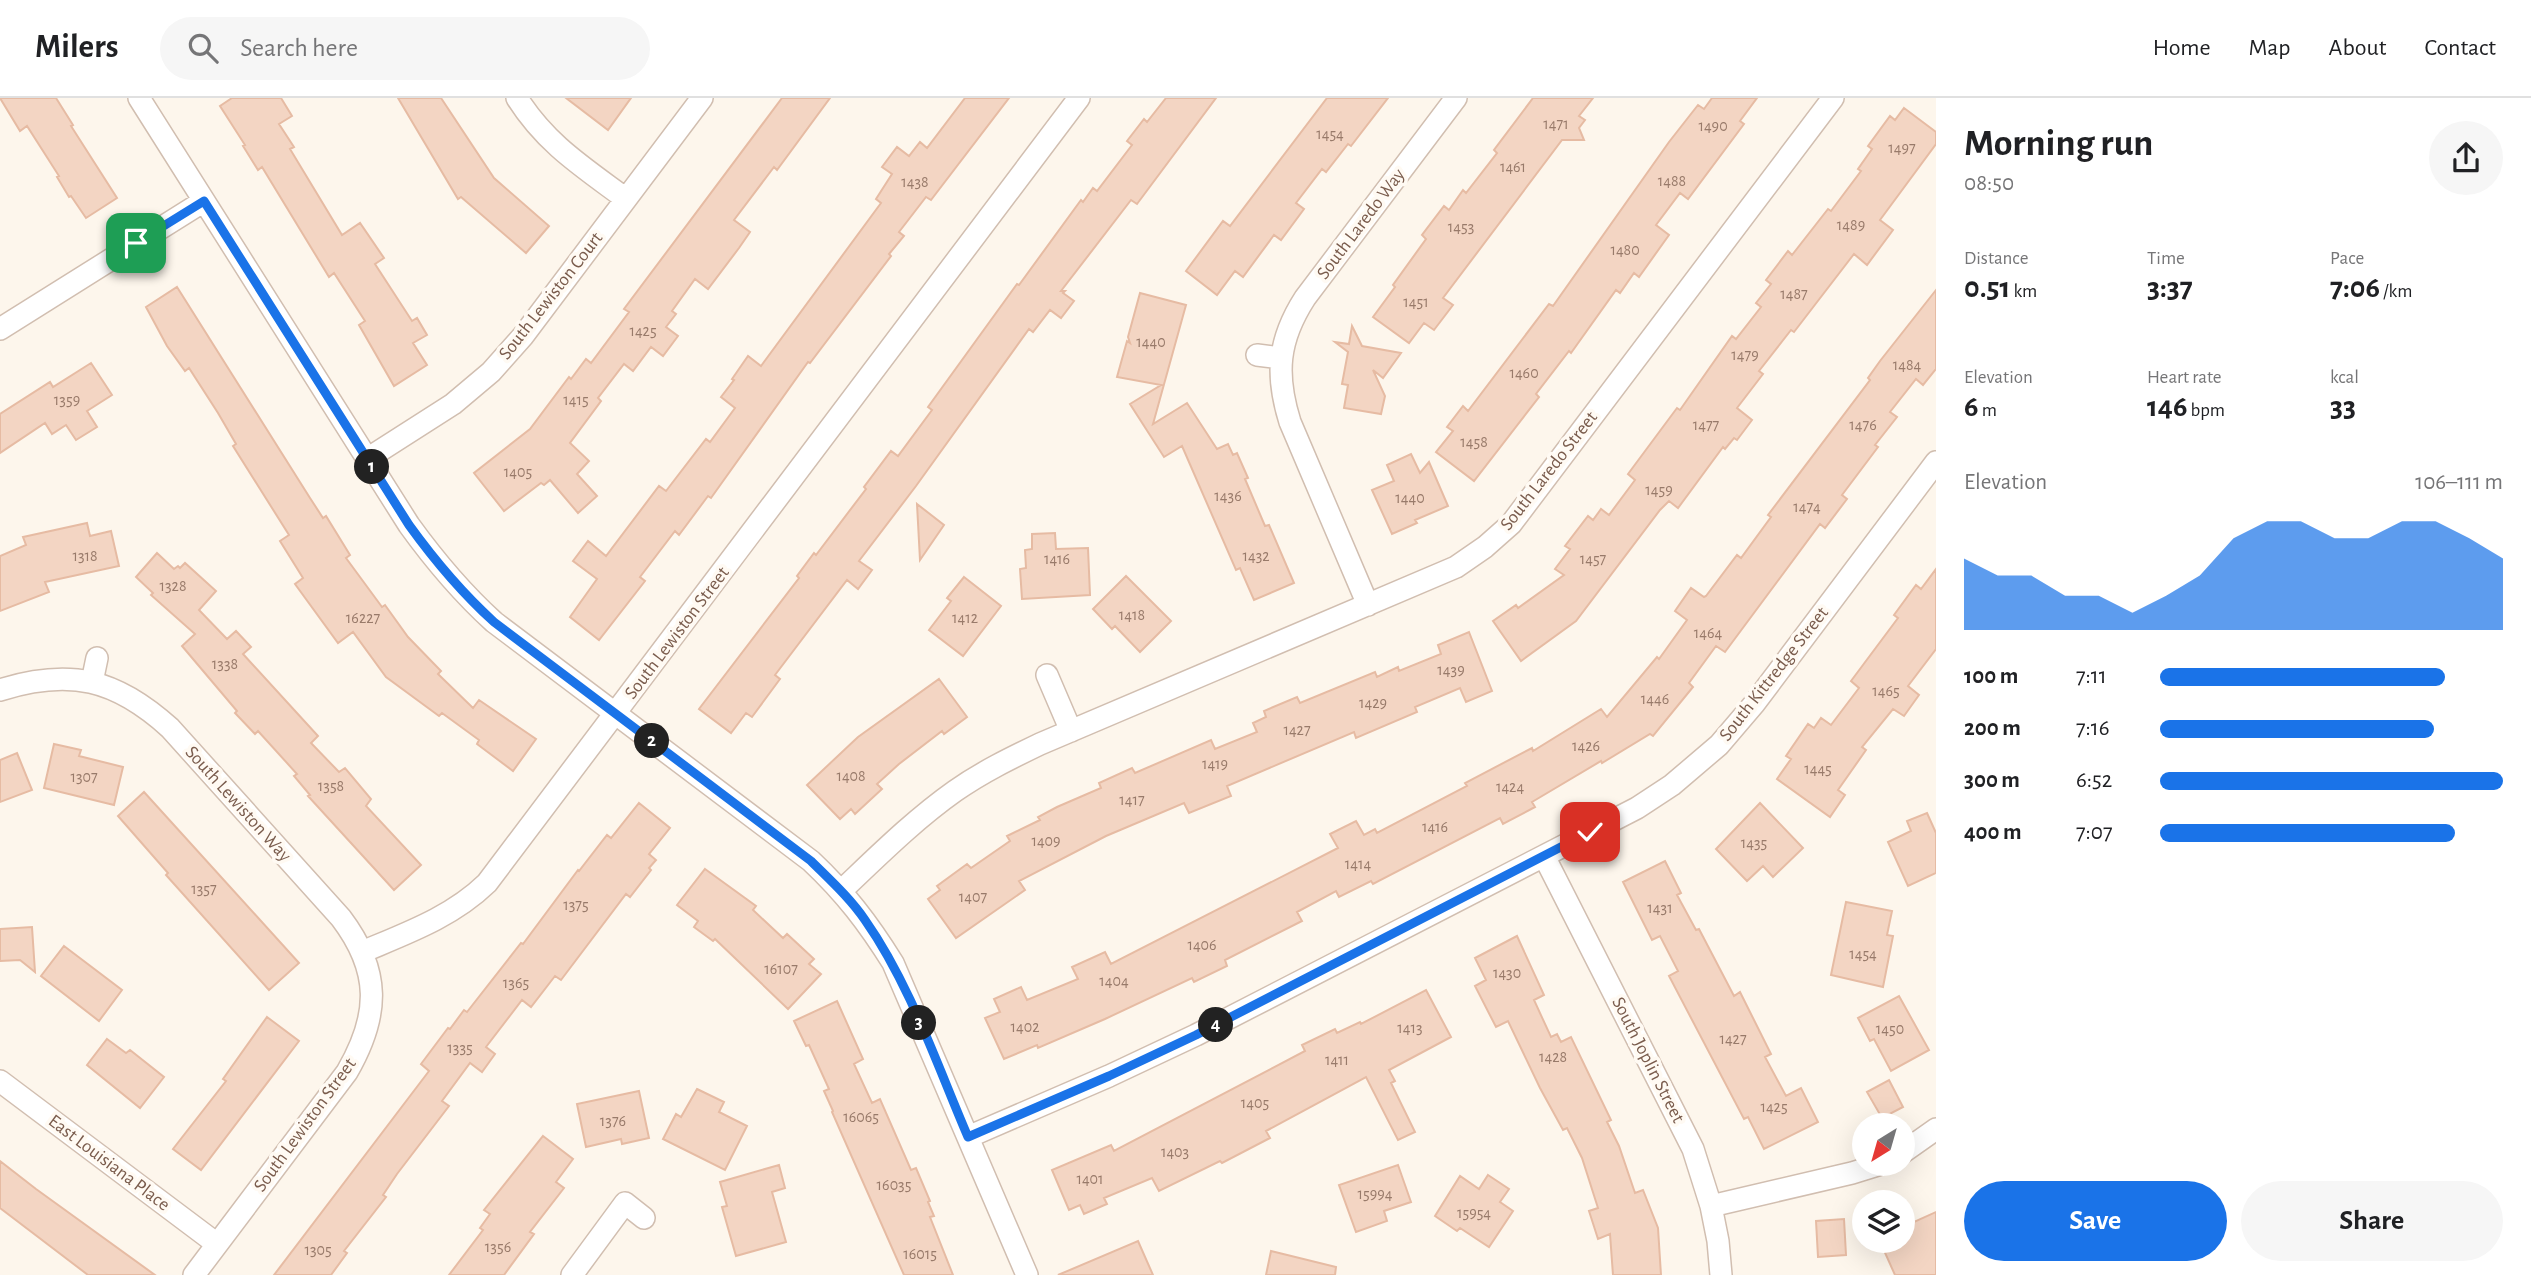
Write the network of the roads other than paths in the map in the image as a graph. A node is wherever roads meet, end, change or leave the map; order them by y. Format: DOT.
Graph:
graph roads {
  1 [pos="139,98"];
  2 [pos="517,98"];
  3 [pos="702,98"];
  4 [pos="1079,98"];
  5 [pos="1456,98"];
  6 [pos="1833,98"];
  7 [pos="626,199"];
  8 [pos="204,201"];
  9 [pos="0,329"];
  10 [pos="1257,355"];
  11 [pos="1281,358"];
  12 [pos="367,459"];
  13 [pos="1936,463"];
  14 [pos="1368,605"];
  15 [pos="97,658"];
  16 [pos="1047,675"];
  17 [pos="92,682"];
  18 [pos="0,690"];
  19 [pos="616,714"];
  20 [pos="1071,731"];
  21 [pos="1544,856"];
  22 [pos="842,891"];
  23 [pos="362,952"];
  24 [pos="0,1081"];
  25 [pos="1936,1129"];
  26 [pos="968,1137"];
  27 [pos="1915,1144"];
  28 [pos="1852,1173"];
  29 [pos="1711,1206"];
  30 [pos="644,1218"];
  31 [pos="217,1244"];
  32 [pos="194,1275"];
  33 [pos="572,1275"];
  34 [pos="1027,1275"];
  35 [pos="1721,1275"];
  1 -- 8 [label="street"];
  2 -- 7 [label="street"];
  3 -- 7 [label="street, South Lewiston Court"];
  4 -- 19 [label="street, South Lewiston Street"];
  5 -- 11 [label="street, South Laredo Way"];
  6 -- 14 [label="street, South Laredo Street"];
  7 -- 12 [label="street, South Lewiston Court"];
  8 -- 9 [label="street"];
  8 -- 12 [label="street"];
  10 -- 11 [label="street"];
  11 -- 14 [label="street, South Laredo Way"];
  12 -- 19 [label="street"];
  13 -- 21 [label="street, South Kittredge Street"];
  14 -- 20 [label="street, South Laredo Street"];
  15 -- 17 [label="street"];
  16 -- 20 [label="street"];
  17 -- 18 [label="street, South Lewiston Way"];
  17 -- 23 [label="street, South Lewiston Way"];
  19 -- 22 [label="street"];
  19 -- 23 [label="street, South Lewiston Street"];
  20 -- 22 [label="street, South Laredo Street"];
  21 -- 26 [label="street, South Kittredge Street"];
  21 -- 29 [label="street, South Joplin Street"];
  22 -- 26 [label="street"];
  23 -- 31 [label="street, South Lewiston Street"];
  24 -- 31 [label="street, East Louisiana Place"];
  25 -- 27 [label="street"];
  26 -- 34 [label="street"];
  28 -- 29 [label="street"];
  29 -- 35 [label="street, South Joplin Street"];
  30 -- 33 [label="street"];
  31 -- 32 [label="street, South Lewiston Street"];
}
